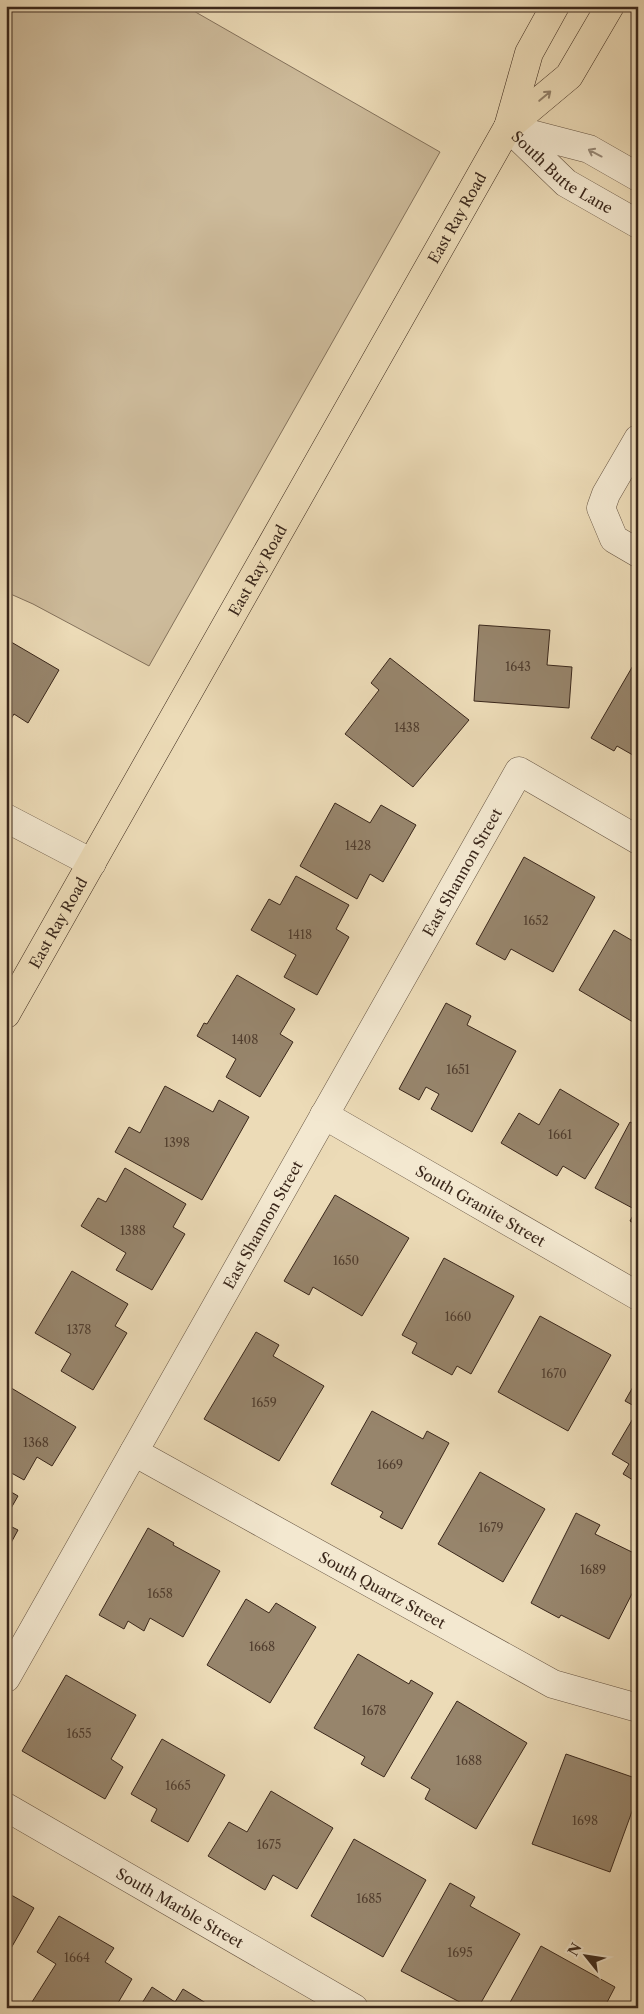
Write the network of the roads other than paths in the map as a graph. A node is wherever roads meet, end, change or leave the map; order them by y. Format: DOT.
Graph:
graph roads {
  1 [pos="555,6"];
  2 [pos="610,6"];
  3 [pos="508,128"];
  4 [pos="638,176"];
  5 [pos="638,224"];
  6 [pos="638,439"];
  7 [pos="638,553"];
  8 [pos="6,818"];
  9 [pos="638,840"];
  10 [pos="92,863"];
  11 [pos="6,1014"];
  12 [pos="324,1115"];
  13 [pos="638,1296"];
  14 [pos="134,1452"];
  15 [pos="6,1678"];
  16 [pos="638,1708"];
  17 [pos="6,1808"];
  18 [pos="354,2008"];
  1 -- 3 [label="main road, East Ray Road"];
  3 -- 2 [label="main road, East Ray Road, one-way"];
  4 -- 3 [label="street, South Butte Lane, one-way"];
  3 -- 5 [label="street, South Butte Lane"];
  3 -- 10 [label="main road, East Ray Road"];
  6 -- 7 [label="street"];
  8 -- 10 [label="street"];
  9 -- 12 [label="street, East Shannon Street"];
  10 -- 11 [label="main road, East Ray Road"];
  12 -- 13 [label="street, South Granite Street"];
  12 -- 14 [label="street, East Shannon Street"];
  14 -- 15 [label="street, East Shannon Street"];
  14 -- 16 [label="street, South Quartz Street"];
  17 -- 18 [label="street, South Marble Street"];
}
